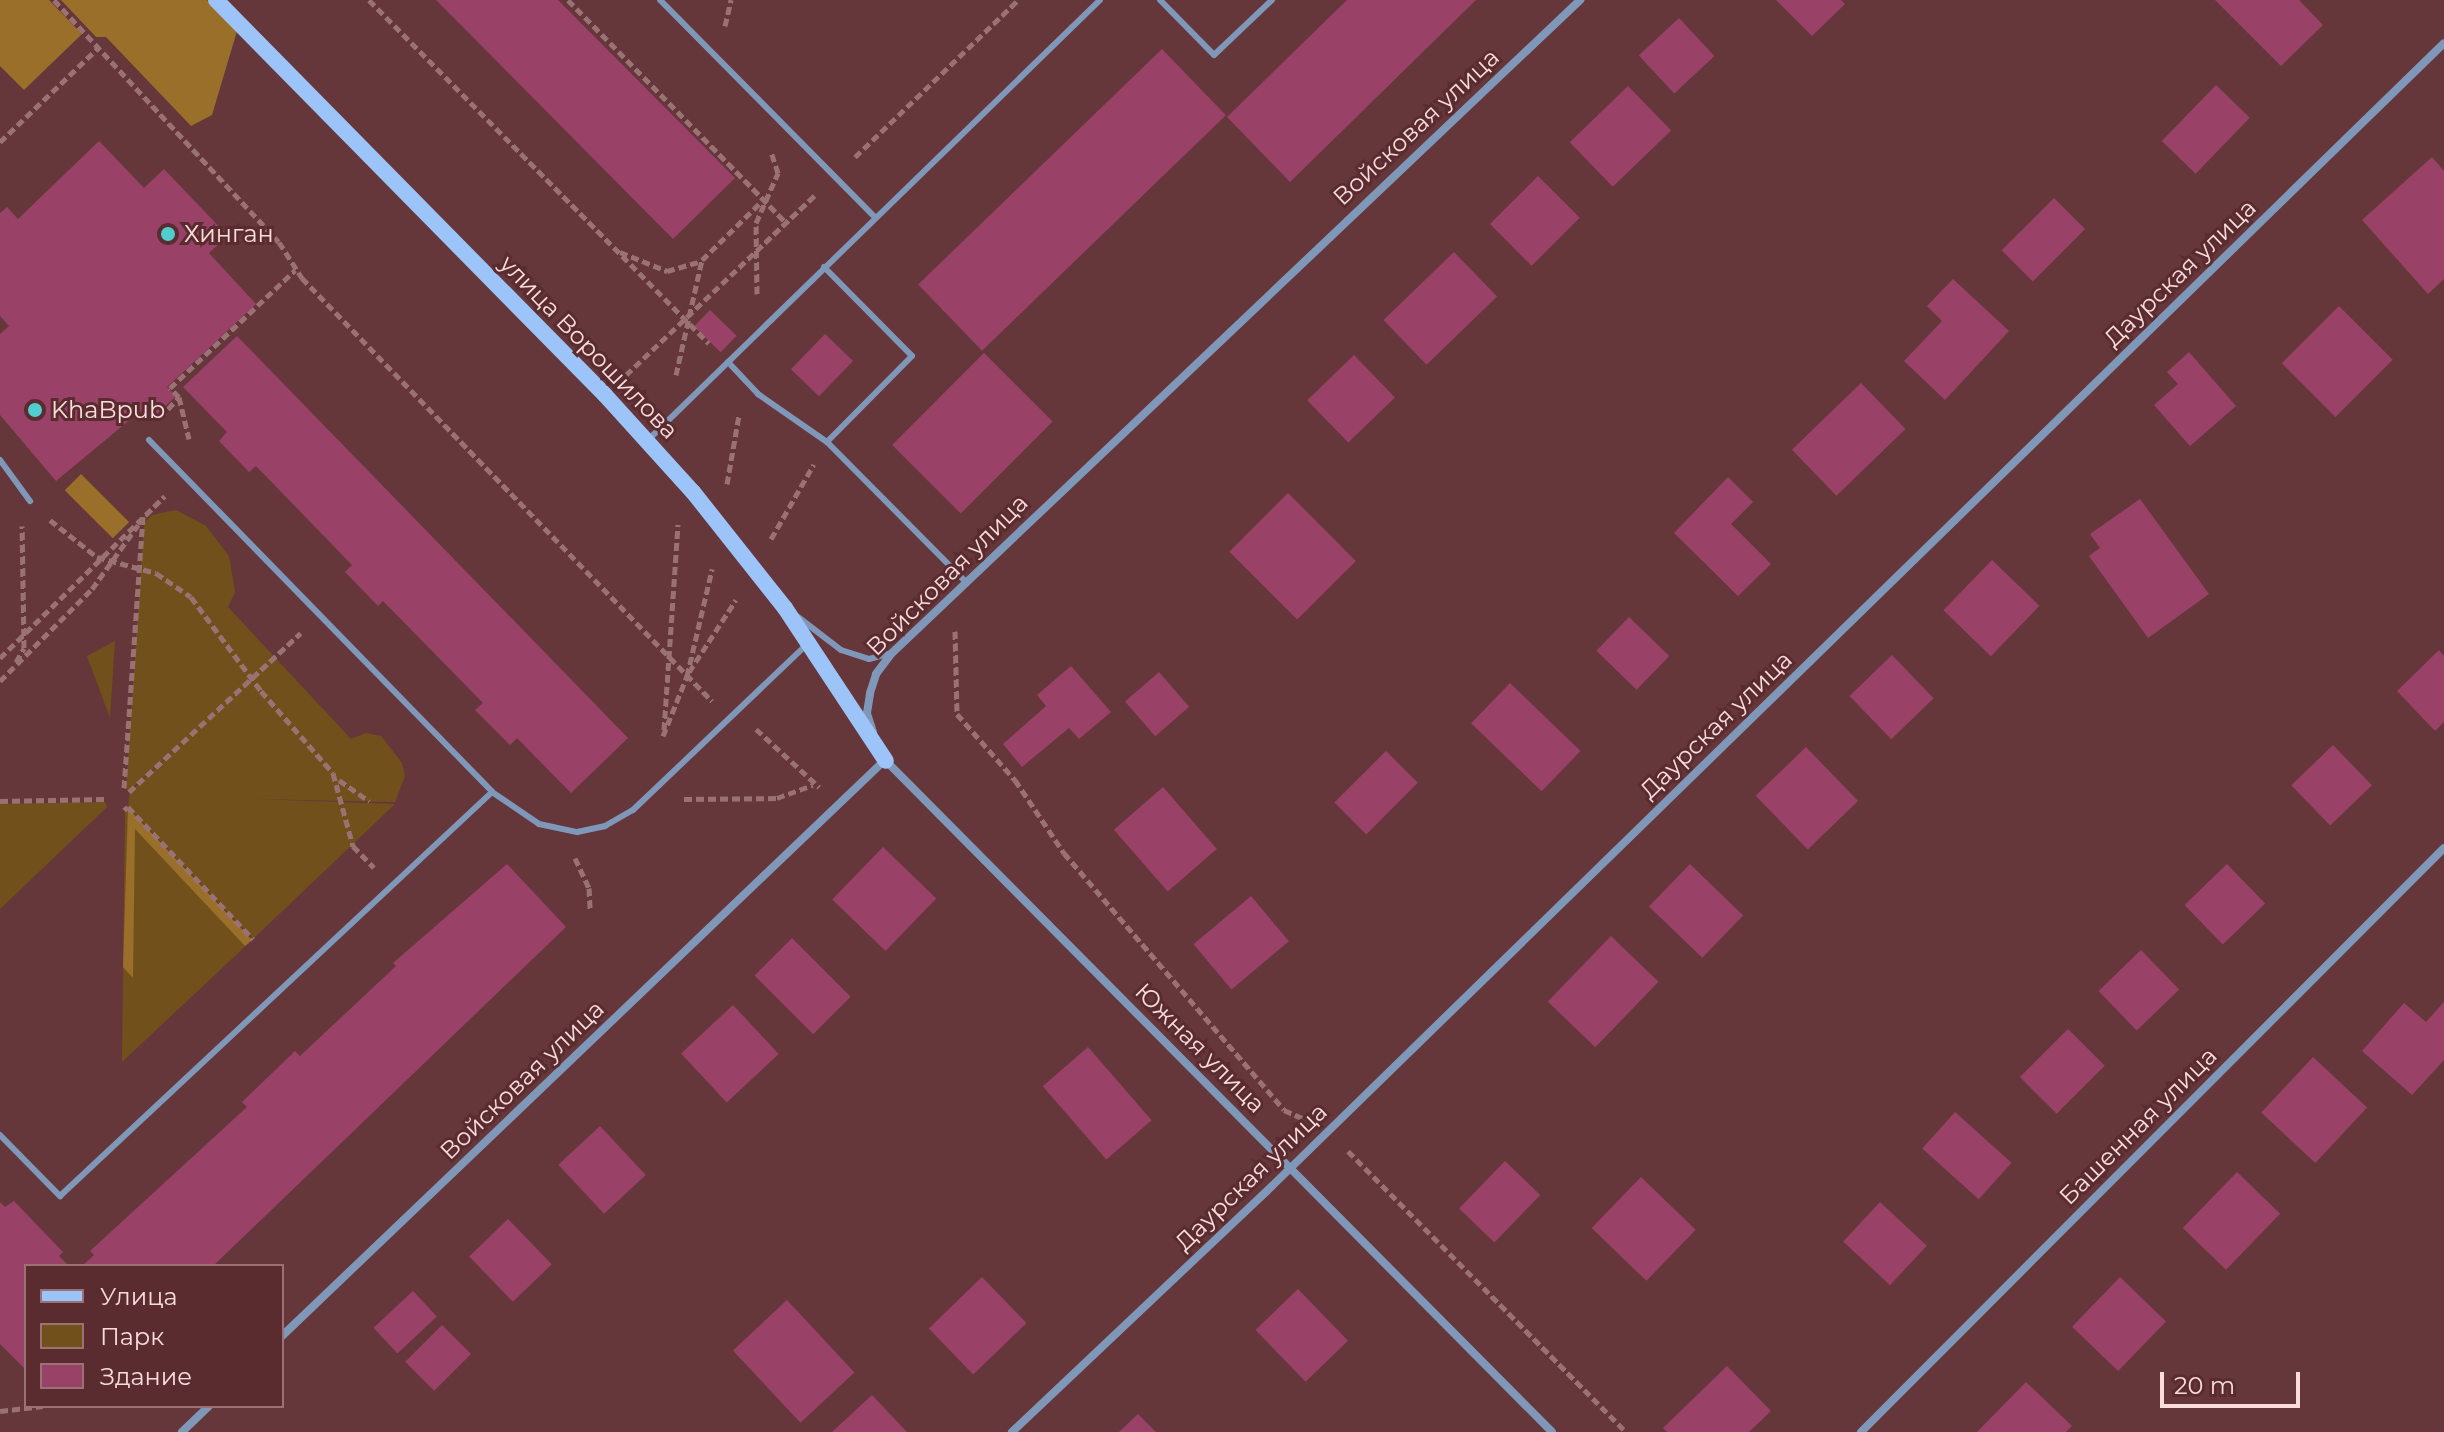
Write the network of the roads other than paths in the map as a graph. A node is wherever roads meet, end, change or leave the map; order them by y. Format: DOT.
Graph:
graph roads {
  1 [pos="216,0"];
  2 [pos="660,0"];
  3 [pos="1100,0"];
  4 [pos="1160,0"];
  5 [pos="1272,0"];
  6 [pos="1580,0"];
  7 [pos="2444,43"];
  8 [pos="874,216"];
  9 [pos="824,267"];
  10 [pos="728,362"];
  11 [pos="149,440"];
  12 [pos="647,441"];
  13 [pos="827,442"];
  14 [pos="0,460"];
  15 [pos="30,501"];
  16 [pos="966,582"];
  17 [pos="785,608"];
  18 [pos="808,642"];
  19 [pos="892,653"];
  20 [pos="886,761"];
  21 [pos="492,792"];
  22 [pos="2444,848"];
  23 [pos="0,1135"];
  24 [pos="1291,1168"];
  25 [pos="284,1334"];
  26 [pos="207,1408"];
  27 [pos="182,1432"];
  28 [pos="1012,1432"];
  29 [pos="1552,1432"];
  30 [pos="1861,1432"];
  1 -- 12 [label="main road, улица Ворошилова"];
  2 -- 8 [label="lane"];
  3 -- 8 [label="lane"];
  4 -- 5 [label="lane"];
  6 -- 16 [label="street, Войсковая улица"];
  7 -- 24 [label="street, Даурская улица"];
  8 -- 9 [label="lane"];
  9 -- 10 [label="lane"];
  9 -- 13 [label="lane"];
  10 -- 12 [label="lane"];
  10 -- 13 [label="lane"];
  11 -- 21 [label="lane"];
  12 -- 17 [label="main road, улица Ворошилова"];
  13 -- 16 [label="lane"];
  14 -- 15 [label="lane"];
  16 -- 19 [label="street, Войсковая улица"];
  17 -- 18 [label="main road, улица Ворошилова"];
  17 -- 19 [label="lane"];
  18 -- 20 [label="main road, улица Ворошилова"];
  18 -- 21 [label="lane"];
  19 -- 20 [label="street, Войсковая улица"];
  20 -- 24 [label="street, Южная улица"];
  20 -- 25 [label="street, Войсковая улица"];
  21 -- 23 [label="lane"];
  22 -- 30 [label="street, Башенная улица"];
  24 -- 28 [label="street, Даурская улица"];
  24 -- 29 [label="street, Южная улица"];
  26 -- 27 [label="street"];
}
